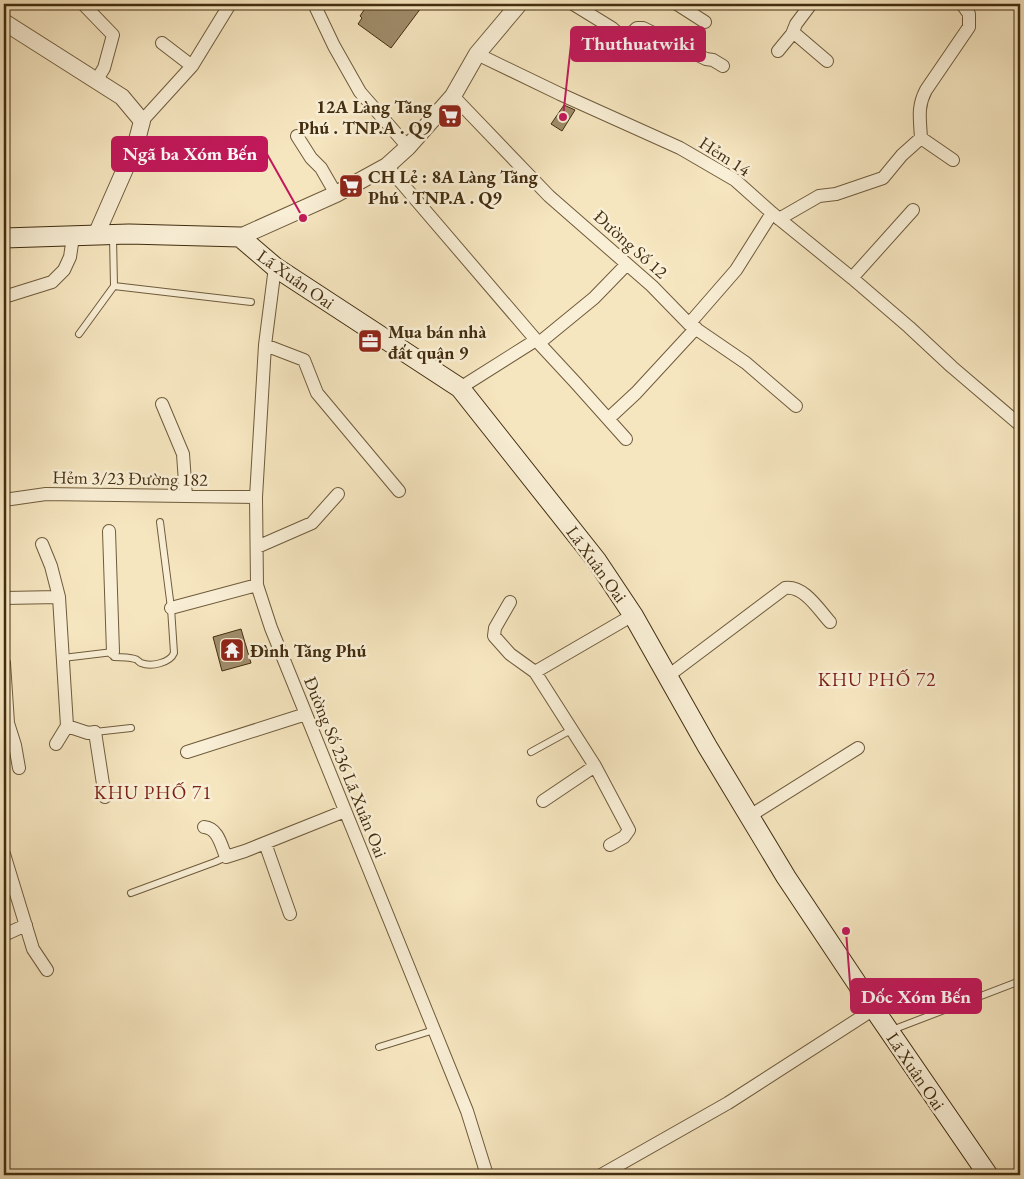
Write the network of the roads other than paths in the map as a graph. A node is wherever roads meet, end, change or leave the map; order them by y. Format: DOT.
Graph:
graph roads {
  1 [pos="83,4"];
  2 [pos="230,4"];
  3 [pos="314,4"];
  4 [pos="519,4"];
  5 [pos="573,4"];
  6 [pos="677,4"];
  7 [pos="811,4"];
  8 [pos="962,4"];
  9 [pos="4,22"];
  10 [pos="704,22"];
  11 [pos="793,32"];
  12 [pos="162,43"];
  13 [pos="778,51"];
  14 [pos="477,54"];
  15 [pos="827,61"];
  16 [pos="192,66"];
  17 [pos="723,66"];
  18 [pos="96,81"];
  19 [pos="453,96"];
  20 [pos="142,121"];
  21 [pos="297,136"];
  22 [pos="921,138"];
  23 [pos="408,147"];
  24 [pos="953,160"];
  25 [pos="387,166"];
  26 [pos="336,194"];
  27 [pos="913,210"];
  28 [pos="775,216"];
  29 [pos="104,235"];
  30 [pos="73,237"];
  31 [pos="240,237"];
  32 [pos="4,238"];
  33 [pos="627,264"];
  34 [pos="275,266"];
  35 [pos="852,278"];
  36 [pos="114,286"];
  37 [pos="4,297"];
  38 [pos="251,302"];
  39 [pos="693,326"];
  40 [pos="79,334"];
  41 [pos="537,342"];
  42 [pos="265,345"];
  43 [pos="460,388"];
  44 [pos="162,404"];
  45 [pos="796,406"];
  46 [pos="608,419"];
  47 [pos="1020,425"];
  48 [pos="626,439"];
  49 [pos="398,491"];
  50 [pos="338,494"];
  51 [pos="186,496"];
  52 [pos="256,498"];
  53 [pos="4,500"];
  54 [pos="160,522"];
  55 [pos="109,531"];
  56 [pos="42,544"];
  57 [pos="257,547"];
  58 [pos="257,585"];
  59 [pos="59,597"];
  60 [pos="4,598"];
  61 [pos="510,602"];
  62 [pos="171,608"];
  63 [pos="633,615"];
  64 [pos="830,622"];
  65 [pos="113,652"];
  66 [pos="63,658"];
  67 [pos="4,663"];
  68 [pos="535,672"];
  69 [pos="668,676"];
  70 [pos="306,714"];
  71 [pos="68,726"];
  72 [pos="131,728"];
  73 [pos="572,730"];
  74 [pos="95,732"];
  75 [pos="56,744"];
  76 [pos="858,748"];
  77 [pos="188,752"];
  78 [pos="531,752"];
  79 [pos="595,766"];
  80 [pos="19,768"];
  81 [pos="105,797"];
  82 [pos="543,801"];
  83 [pos="345,810"];
  84 [pos="748,817"];
  85 [pos="204,827"];
  86 [pos="265,843"];
  87 [pos="610,845"];
  88 [pos="4,854"];
  89 [pos="226,857"];
  90 [pos="131,893"];
  91 [pos="290,914"];
  92 [pos="26,925"];
  93 [pos="4,935"];
  94 [pos="47,970"];
  95 [pos="1020,981"];
  96 [pos="874,1009"];
  97 [pos="434,1030"];
  98 [pos="889,1031"];
  99 [pos="379,1047"];
  100 [pos="487,1175"];
  101 [pos="601,1175"];
  102 [pos="988,1175"];
  1 -- 18 [label="street"];
  2 -- 16 [label="street"];
  3 -- 23 [label="street"];
  4 -- 14 [label="street"];
  5 -- 17 [label="street"];
  6 -- 10 [label="street"];
  7 -- 11 [label="street"];
  8 -- 22 [label="street"];
  9 -- 18 [label="street"];
  11 -- 13 [label="street"];
  11 -- 15 [label="street"];
  12 -- 16 [label="street"];
  14 -- 19 [label="street"];
  14 -- 28 [label="street, Hẻm 14"];
  16 -- 20 [label="street"];
  18 -- 20 [label="street"];
  19 -- 23 [label="street"];
  19 -- 33 [label="street, Đường Số 12"];
  20 -- 29 [label="street"];
  21 -- 26 [label="street"];
  22 -- 24 [label="street"];
  22 -- 28 [label="street"];
  23 -- 25 [label="street"];
  25 -- 26 [label="street"];
  25 -- 41 [label="street"];
  26 -- 31 [label="street"];
  27 -- 35 [label="street"];
  28 -- 35 [label="street, Hẻm 14"];
  28 -- 39 [label="street"];
  29 -- 30 [label="main road, Lã Xuân Oai"];
  29 -- 31 [label="main road, Lã Xuân Oai"];
  29 -- 36 [label="lane"];
  30 -- 32 [label="main road, Lã Xuân Oai"];
  30 -- 37 [label="street"];
  31 -- 34 [label="main road, Lã Xuân Oai"];
  33 -- 39 [label="street, Đường Số 12"];
  33 -- 41 [label="street"];
  34 -- 42 [label="street, Đường Số 236 Lã Xuân Oai"];
  34 -- 43 [label="main road, Lã Xuân Oai"];
  35 -- 47 [label="street, Hẻm 14"];
  36 -- 38 [label="lane"];
  36 -- 40 [label="lane"];
  39 -- 45 [label="street, Đường Số 12"];
  39 -- 46 [label="street"];
  41 -- 43 [label="street"];
  41 -- 46 [label="street"];
  42 -- 49 [label="street"];
  42 -- 52 [label="street, Đường Số 236 Lã Xuân Oai"];
  43 -- 63 [label="main road, Lã Xuân Oai"];
  44 -- 51 [label="street"];
  46 -- 48 [label="street"];
  50 -- 57 [label="street"];
  51 -- 52 [label="street, Hẻm 3/23 Đường 182"];
  51 -- 53 [label="street, Hẻm 3/23 Đường 182"];
  52 -- 57 [label="street, Đường Số 236 Lã Xuân Oai"];
  54 -- 62 [label="lane"];
  55 -- 65 [label="street"];
  56 -- 59 [label="street"];
  57 -- 58 [label="street, Đường Số 236 Lã Xuân Oai"];
  58 -- 62 [label="street"];
  58 -- 70 [label="street, Đường Số 236 Lã Xuân Oai"];
  59 -- 60 [label="street"];
  59 -- 66 [label="street"];
  61 -- 68 [label="street"];
  62 -- 65 [label="lane"];
  63 -- 68 [label="street"];
  63 -- 69 [label="main road, Lã Xuân Oai"];
  64 -- 69 [label="street"];
  65 -- 66 [label="lane"];
  66 -- 71 [label="street"];
  67 -- 80 [label="street"];
  68 -- 73 [label="street"];
  69 -- 84 [label="main road, Lã Xuân Oai"];
  70 -- 77 [label="street"];
  70 -- 83 [label="street, Đường Số 236 Lã Xuân Oai"];
  71 -- 74 [label="street"];
  71 -- 75 [label="street"];
  72 -- 74 [label="lane"];
  73 -- 78 [label="lane"];
  73 -- 79 [label="street"];
  74 -- 81 [label="street"];
  76 -- 84 [label="street"];
  79 -- 82 [label="street"];
  79 -- 87 [label="street"];
  83 -- 86 [label="street"];
  83 -- 97 [label="street, Đường Số 236 Lã Xuân Oai"];
  84 -- 96 [label="main road, Lã Xuân Oai"];
  85 -- 89 [label="street"];
  86 -- 89 [label="street"];
  86 -- 91 [label="street"];
  88 -- 92 [label="street"];
  89 -- 90 [label="lane"];
  92 -- 93 [label="street"];
  92 -- 94 [label="street"];
  95 -- 98 [label="lane"];
  96 -- 98 [label="main road, Lã Xuân Oai"];
  96 -- 101 [label="street"];
  97 -- 99 [label="lane"];
  97 -- 100 [label="street, Đường Số 236 Lã Xuân Oai"];
  98 -- 102 [label="main road, Lã Xuân Oai"];
}
